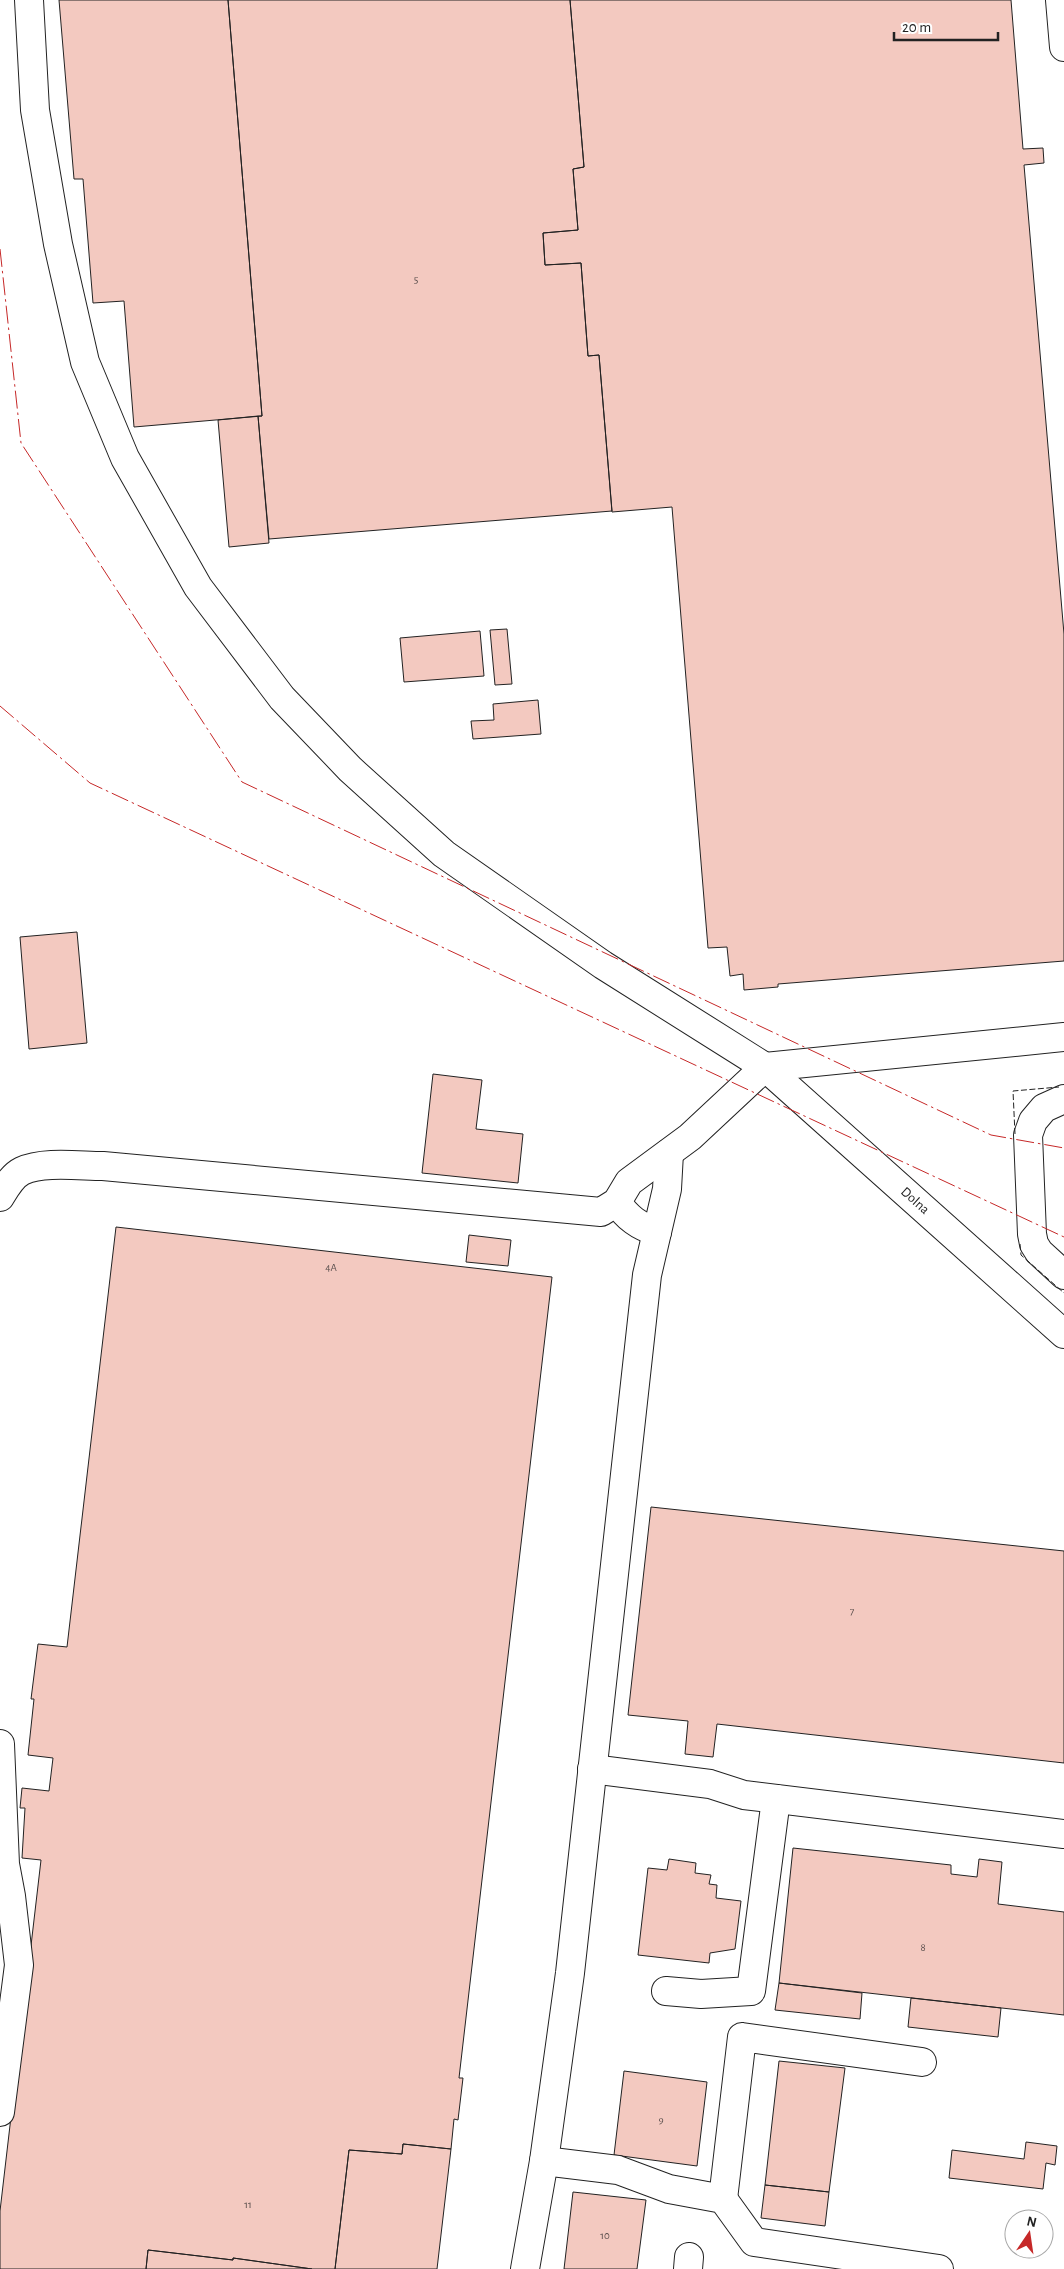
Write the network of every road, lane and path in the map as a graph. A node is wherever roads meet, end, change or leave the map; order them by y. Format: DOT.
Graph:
graph roads {
  1 [pos="29,0"];
  2 [pos="1060,0"];
  3 [pos="1064,48"];
  4 [pos="1064,1037"];
  5 [pos="765,1067"];
  6 [pos="1064,1099"];
  7 [pos="669,1153"];
  8 [pos="0,1197"];
  9 [pos="617,1202"];
  10 [pos="657,1232"];
  11 [pos="1064,1274"];
  12 [pos="1064,1334"];
  13 [pos="0,1744"];
  14 [pos="592,1769"];
  15 [pos="776,1799"];
  16 [pos="1064,1834"];
  17 [pos="666,1991"];
  18 [pos="922,2062"];
  19 [pos="0,2112"];
  20 [pos="544,2161"];
  21 [pos="723,2199"];
  22 [pos="525,2269"];
  23 [pos="939,2269"];
  1 -- 5 [label="street, Dolna"];
  2 -- 3 [label="street"];
  4 -- 5 [label="street"];
  5 -- 7 [label="street"];
  5 -- 12 [label="street, Dolna"];
  6 -- 11 [label="street"];
  7 -- 9 [label="street"];
  7 -- 10 [label="street"];
  8 -- 9 [label="street"];
  9 -- 10 [label="street"];
  10 -- 14 [label="street"];
  13 -- 19 [label="street"];
  14 -- 15 [label="street"];
  14 -- 20 [label="street"];
  15 -- 16 [label="street"];
  15 -- 17 [label="street"];
  18 -- 21 [label="street"];
  20 -- 21 [label="street"];
  20 -- 22 [label="street"];
  21 -- 23 [label="street"];
}
